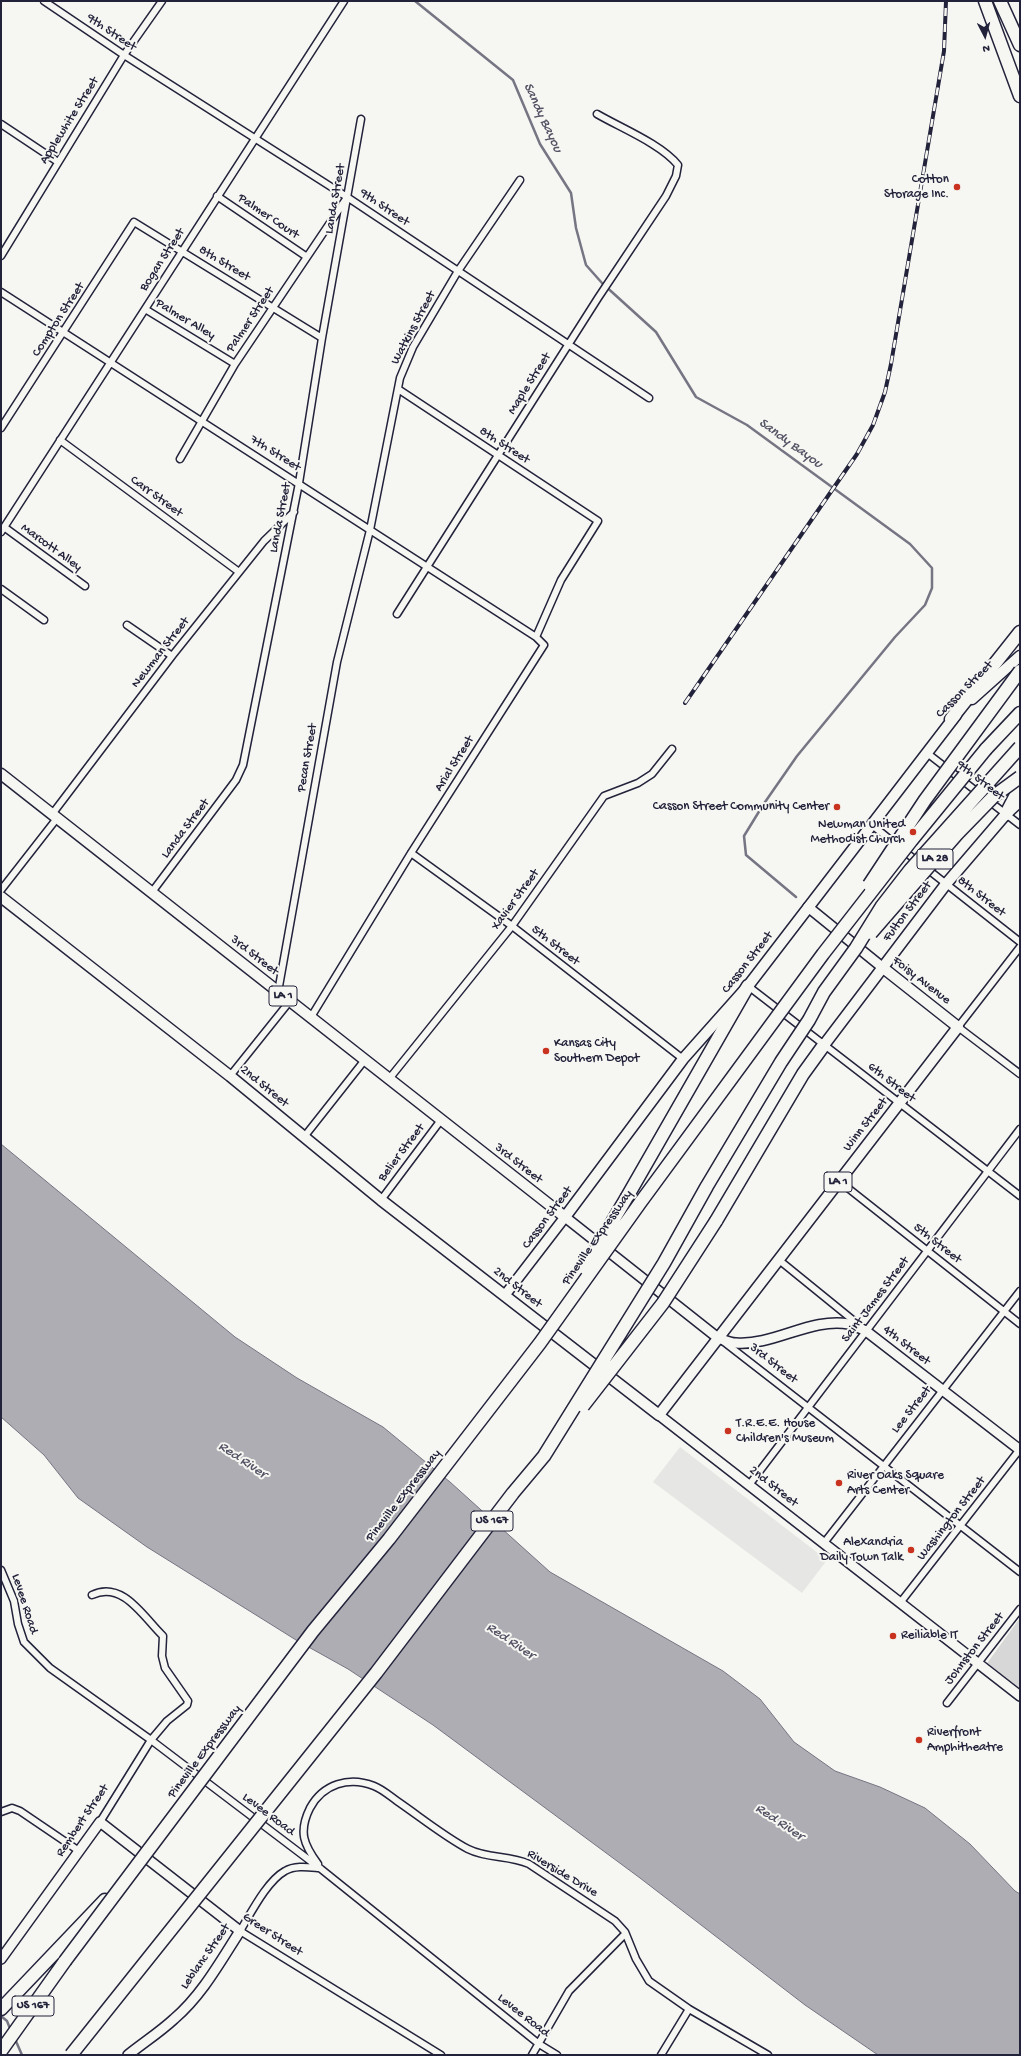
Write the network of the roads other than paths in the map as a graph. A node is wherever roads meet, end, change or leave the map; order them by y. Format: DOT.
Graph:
graph roads {
  1 [pos="44,1"];
  2 [pos="162,1"];
  3 [pos="343,1"];
  4 [pos="984,1"];
  5 [pos="1000,1"];
  6 [pos="1020,45"];
  7 [pos="124,55"];
  8 [pos="1020,96"];
  9 [pos="597,114"];
  10 [pos="361,119"];
  11 [pos="1,124"];
  12 [pos="255,139"];
  13 [pos="58,162"];
  14 [pos="520,180"];
  15 [pos="217,196"];
  16 [pos="347,197"];
  17 [pos="134,222"];
  18 [pos="182,251"];
  19 [pos="1,256"];
  20 [pos="308,257"];
  21 [pos="458,271"];
  22 [pos="1,292"];
  23 [pos="273,306"];
  24 [pos="145,309"];
  25 [pos="64,332"];
  26 [pos="322,338"];
  27 [pos="568,344"];
  28 [pos="110,362"];
  29 [pos="235,364"];
  30 [pos="398,389"];
  31 [pos="649,398"];
  32 [pos="202,421"];
  33 [pos="1,428"];
  34 [pos="60,440"];
  35 [pos="498,455"];
  36 [pos="180,459"];
  37 [pos="299,483"];
  38 [pos="294,512"];
  39 [pos="3,529"];
  40 [pos="370,530"];
  41 [pos="427,566"];
  42 [pos="239,572"];
  43 [pos="86,586"];
  44 [pos="1,589"];
  45 [pos="397,614"];
  46 [pos="44,620"];
  47 [pos="127,625"];
  48 [pos="1020,632"];
  49 [pos="536,637"];
  50 [pos="172,656"];
  51 [pos="1020,656"];
  52 [pos="1020,671"];
  53 [pos="1020,713"];
  54 [pos="951,719"];
  55 [pos="1020,747"];
  56 [pos="672,749"];
  57 [pos="927,753"];
  58 [pos="1,774"];
  59 [pos="1020,776"];
  60 [pos="1020,787"];
  61 [pos="1020,800"];
  62 [pos="1006,814"];
  63 [pos="55,815"];
  64 [pos="872,825"];
  65 [pos="1020,825"];
  66 [pos="411,853"];
  67 [pos="946,884"];
  68 [pos="1,890"];
  69 [pos="152,892"];
  70 [pos="1,897"];
  71 [pos="808,907"];
  72 [pos="512,926"];
  73 [pos="1020,942"];
  74 [pos="1020,947"];
  75 [pos="856,948"];
  76 [pos="823,954"];
  77 [pos="882,967"];
  78 [pos="748,986"];
  79 [pos="278,992"];
  80 [pos="290,1001"];
  81 [pos="311,1017"];
  82 [pos="958,1027"];
  83 [pos="824,1045"];
  84 [pos="683,1059"];
  85 [pos="364,1061"];
  86 [pos="1020,1074"];
  87 [pos="230,1076"];
  88 [pos="389,1079"];
  89 [pos="899,1103"];
  90 [pos="441,1120"];
  91 [pos="1020,1129"];
  92 [pos="304,1137"];
  93 [pos="988,1172"];
  94 [pos="839,1181"];
  95 [pos="1020,1196"];
  96 [pos="381,1200"];
  97 [pos="565,1217"];
  98 [pos="927,1251"];
  99 [pos="779,1260"];
  100 [pos="1020,1290"];
  101 [pos="505,1295"];
  102 [pos="1004,1311"];
  103 [pos="1020,1324"];
  104 [pos="866,1331"];
  105 [pos="718,1338"];
  106 [pos="540,1343"];
  107 [pos="942,1390"];
  108 [pos="808,1407"];
  109 [pos="659,1415"];
  110 [pos="1020,1449"];
  111 [pos="544,1456"];
  112 [pos="883,1466"];
  113 [pos="749,1485"];
  114 [pos="960,1526"];
  115 [pos="824,1543"];
  116 [pos="1,1570"];
  117 [pos="1020,1572"];
  118 [pos="92,1595"];
  119 [pos="900,1603"];
  120 [pos="1020,1609"];
  121 [pos="978,1663"];
  122 [pos="1020,1696"];
  123 [pos="946,1703"];
  124 [pos="151,1740"];
  125 [pos="1,1812"];
  126 [pos="100,1822"];
  127 [pos="79,1851"];
  128 [pos="140,1863"];
  129 [pos="321,1869"];
  130 [pos="240,1931"];
  131 [pos="625,1934"];
  132 [pos="1,1959"];
  133 [pos="1,2009"];
  134 [pos="689,2009"];
  135 [pos="539,2044"];
  136 [pos="1,2051"];
  137 [pos="73,2055"];
  138 [pos="128,2055"];
  139 [pos="441,2055"];
  140 [pos="532,2055"];
  141 [pos="557,2055"];
  142 [pos="661,2055"];
  143 [pos="768,2055"];
  1 -- 7 [label="street, 9th Street"];
  2 -- 7 [label="street, Applewhite Street"];
  3 -- 12 [label="street, Bogan Street"];
  4 -- 8 [label="highway"];
  5 -- 6 [label="highway"];
  7 -- 12 [label="street, 9th Street"];
  7 -- 13 [label="street, Applewhite Street"];
  9 -- 27 [label="street, Maple Street"];
  10 -- 16 [label="street, Landa Street"];
  11 -- 13 [label="street"];
  12 -- 15 [label="street, Bogan Street"];
  12 -- 16 [label="street, 9th Street"];
  13 -- 19 [label="street, Applewhite Street"];
  14 -- 21 [label="street, Watkins Street"];
  15 -- 18 [label="street, Bogan Street"];
  15 -- 20 [label="street, Palmer Court"];
  16 -- 20 [label="street, Palmer Street"];
  16 -- 21 [label="street, 9th Street"];
  16 -- 26 [label="street, Landa Street"];
  17 -- 18 [label="street, 8th Street"];
  17 -- 25 [label="street, Compton Street"];
  18 -- 23 [label="street, 8th Street"];
  18 -- 24 [label="street, Bogan Street"];
  20 -- 23 [label="street, Palmer Street"];
  21 -- 27 [label="street, 9th Street"];
  21 -- 30 [label="street, Watkins Street"];
  22 -- 25 [label="street, 7th Street"];
  23 -- 26 [label="street, 8th Street"];
  23 -- 29 [label="street, Palmer Street"];
  24 -- 28 [label="street, Bogan Street"];
  24 -- 29 [label="street, Palmer Alley"];
  25 -- 28 [label="street, 7th Street"];
  25 -- 33 [label="street, Compton Street"];
  26 -- 37 [label="street, Landa Street"];
  27 -- 31 [label="street, 9th Street"];
  27 -- 35 [label="street, Maple Street"];
  28 -- 32 [label="street, 7th Street"];
  28 -- 34 [label="street, Bogan Street"];
  29 -- 32 [label="street, Palmer Street"];
  30 -- 35 [label="street, 8th Street"];
  30 -- 40 [label="street, Watkins Street"];
  32 -- 36 [label="street, Palmer Street"];
  32 -- 37 [label="street, 7th Street"];
  34 -- 39 [label="street, Bogan Street"];
  34 -- 42 [label="street, Carr Street"];
  35 -- 41 [label="street, Maple Street"];
  35 -- 49 [label="street, 8th Street"];
  37 -- 38 [label="street, Landa Street"];
  37 -- 40 [label="street, 7th Street"];
  38 -- 42 [label="street, Newman Street"];
  38 -- 69 [label="street, Landa Street"];
  39 -- 43 [label="street, Marcott Alley"];
  40 -- 41 [label="street, 7th Street"];
  40 -- 79 [label="street, Pecan Street"];
  41 -- 45 [label="street, Maple Street"];
  41 -- 49 [label="street, 7th Street"];
  42 -- 50 [label="street, Newman Street"];
  44 -- 46 [label="street"];
  47 -- 50 [label="street"];
  48 -- 54 [label="highway"];
  49 -- 66 [label="street, Arial Street"];
  50 -- 63 [label="street, Newman Street"];
  51 -- 54 [label="main road, Casson Street"];
  52 -- 76 [label="highway, US 167, bridge"];
  53 -- 76 [label="highway, LA 28, bridge"];
  54 -- 57 [label="main road, Casson Street"];
  55 -- 75 [label="highway, US 167, bridge"];
  56 -- 72 [label="street, Xavier Street"];
  57 -- 62 [label="street, 9th Street"];
  57 -- 64 [label="main road, Casson Street"];
  58 -- 63 [label="main road, 3rd Street / LA 1"];
  59 -- 75 [label="highway, LA 28, bridge"];
  60 -- 62 [label="highway"];
  61 -- 62 [label="main road, Fulton Street"];
  62 -- 65 [label="street, 9th Street"];
  62 -- 67 [label="main road, Fulton Street"];
  63 -- 68 [label="street, Newman Street"];
  63 -- 69 [label="main road, 3rd Street / LA 1"];
  64 -- 67 [label="street, 8th Street"];
  64 -- 71 [label="main road, Casson Street"];
  66 -- 72 [label="street, 5th Street"];
  66 -- 81 [label="street, Arial Street"];
  67 -- 73 [label="street, 8th Street"];
  67 -- 77 [label="main road, Fulton Street"];
  69 -- 79 [label="main road, 3rd Street / LA 1"];
  70 -- 87 [label="main road, 2nd Street"];
  71 -- 77 [label="main road, Foisy Avenue"];
  71 -- 78 [label="main road, Casson Street"];
  72 -- 84 [label="street, 5th Street"];
  72 -- 88 [label="street, Xavier Street"];
  74 -- 82 [label="street, Winn Street"];
  75 -- 111 [label="highway, US 167, bridge"];
  76 -- 106 [label="highway, Pineville Expressway / US 167, bridge"];
  77 -- 82 [label="main road, Foisy Avenue"];
  77 -- 83 [label="main road, Fulton Street"];
  78 -- 83 [label="street, 6th Street"];
  78 -- 84 [label="main road, Casson Street"];
  78 -- 106 [label="highway, bridge"];
  79 -- 80 [label="main road, 3rd Street / LA 1"];
  80 -- 81 [label="main road, 3rd Street / LA 1"];
  80 -- 87 [label="street"];
  81 -- 85 [label="main road, 3rd Street / LA 1"];
  82 -- 86 [label="street, Foisy Avenue"];
  82 -- 89 [label="main road, Winn Street / LA 1"];
  83 -- 89 [label="street, 6th Street"];
  83 -- 111 [label="highway, bridge"];
  84 -- 97 [label="main road, Casson Street"];
  85 -- 88 [label="main road, 3rd Street / LA 1"];
  85 -- 92 [label="street"];
  87 -- 92 [label="main road, 2nd Street"];
  88 -- 90 [label="main road, 3rd Street / LA 1"];
  89 -- 93 [label="street, 6th Street"];
  89 -- 94 [label="main road, Winn Street / LA 1"];
  90 -- 96 [label="street, Belier Street"];
  90 -- 97 [label="main road, 3rd Street / LA 1"];
  91 -- 93 [label="street, Saint James Street"];
  92 -- 96 [label="main road, 2nd Street"];
  93 -- 95 [label="street, 6th Street"];
  93 -- 98 [label="street, Saint James Street"];
  94 -- 98 [label="street, 5th Street"];
  94 -- 99 [label="main road, Winn Street / LA 1"];
  96 -- 101 [label="main road, 2nd Street"];
  97 -- 101 [label="main road, Casson Street"];
  97 -- 105 [label="main road, 3rd Street"];
  98 -- 102 [label="street, 5th Street"];
  98 -- 104 [label="street, Saint James Street"];
  99 -- 104 [label="street, 4th Street"];
  99 -- 105 [label="main road, Winn Street / LA 1"];
  100 -- 102 [label="street, Lee Street"];
  101 -- 109 [label="main road, 2nd Street"];
  102 -- 103 [label="street, 5th Street"];
  102 -- 107 [label="street, Lee Street"];
  104 -- 105 [label="main road"];
  104 -- 107 [label="main road, 4th Street"];
  104 -- 108 [label="street, Saint James Street"];
  105 -- 108 [label="street, 3rd Street"];
  105 -- 109 [label="main road, Winn Street / LA 1"];
  106 -- 128 [label="highway, Pineville Expressway / US 167, bridge"];
  107 -- 110 [label="main road, 4th Street"];
  107 -- 112 [label="street, Lee Street"];
  108 -- 112 [label="street, 3rd Street"];
  108 -- 113 [label="street, Saint James Street"];
  109 -- 113 [label="main road, 2nd Street"];
  110 -- 114 [label="street, Washington Street"];
  111 -- 137 [label="highway, US 167, bridge"];
  112 -- 114 [label="street, 3rd Street"];
  112 -- 115 [label="street, Lee Street"];
  113 -- 115 [label="main road, 2nd Street"];
  114 -- 117 [label="street, 3rd Street"];
  114 -- 119 [label="street, Washington Street"];
  115 -- 119 [label="main road, 2nd Street"];
  116 -- 124 [label="street, Levee Road"];
  118 -- 124 [label="street, Rembert Street"];
  119 -- 121 [label="main road, 2nd Street"];
  120 -- 121 [label="street, Johnston Street"];
  121 -- 122 [label="main road, 2nd Street"];
  121 -- 123 [label="street, Johnston Street"];
  124 -- 126 [label="street, Rembert Street"];
  124 -- 129 [label="street, Levee Road"];
  125 -- 127 [label="street"];
  126 -- 127 [label="main road, Rembert Street"];
  126 -- 130 [label="main road, Greer Street"];
  127 -- 132 [label="main road, Rembert Street"];
  128 -- 133 [label="highway, bridge"];
  128 -- 136 [label="highway, Pineville Expressway / US 167, bridge"];
  129 -- 130 [label="street, Leblanc Street"];
  129 -- 131 [label="street, Riverside Drive"];
  129 -- 135 [label="street, Levee Road"];
  130 -- 138 [label="main road, Leblanc Street"];
  130 -- 139 [label="street, Greer Street"];
  131 -- 134 [label="street, Riverside Drive"];
  131 -- 135 [label="street"];
  134 -- 142 [label="street"];
  134 -- 143 [label="street, Riverside Drive"];
  135 -- 140 [label="street"];
  135 -- 141 [label="street, Levee Road"];
}
